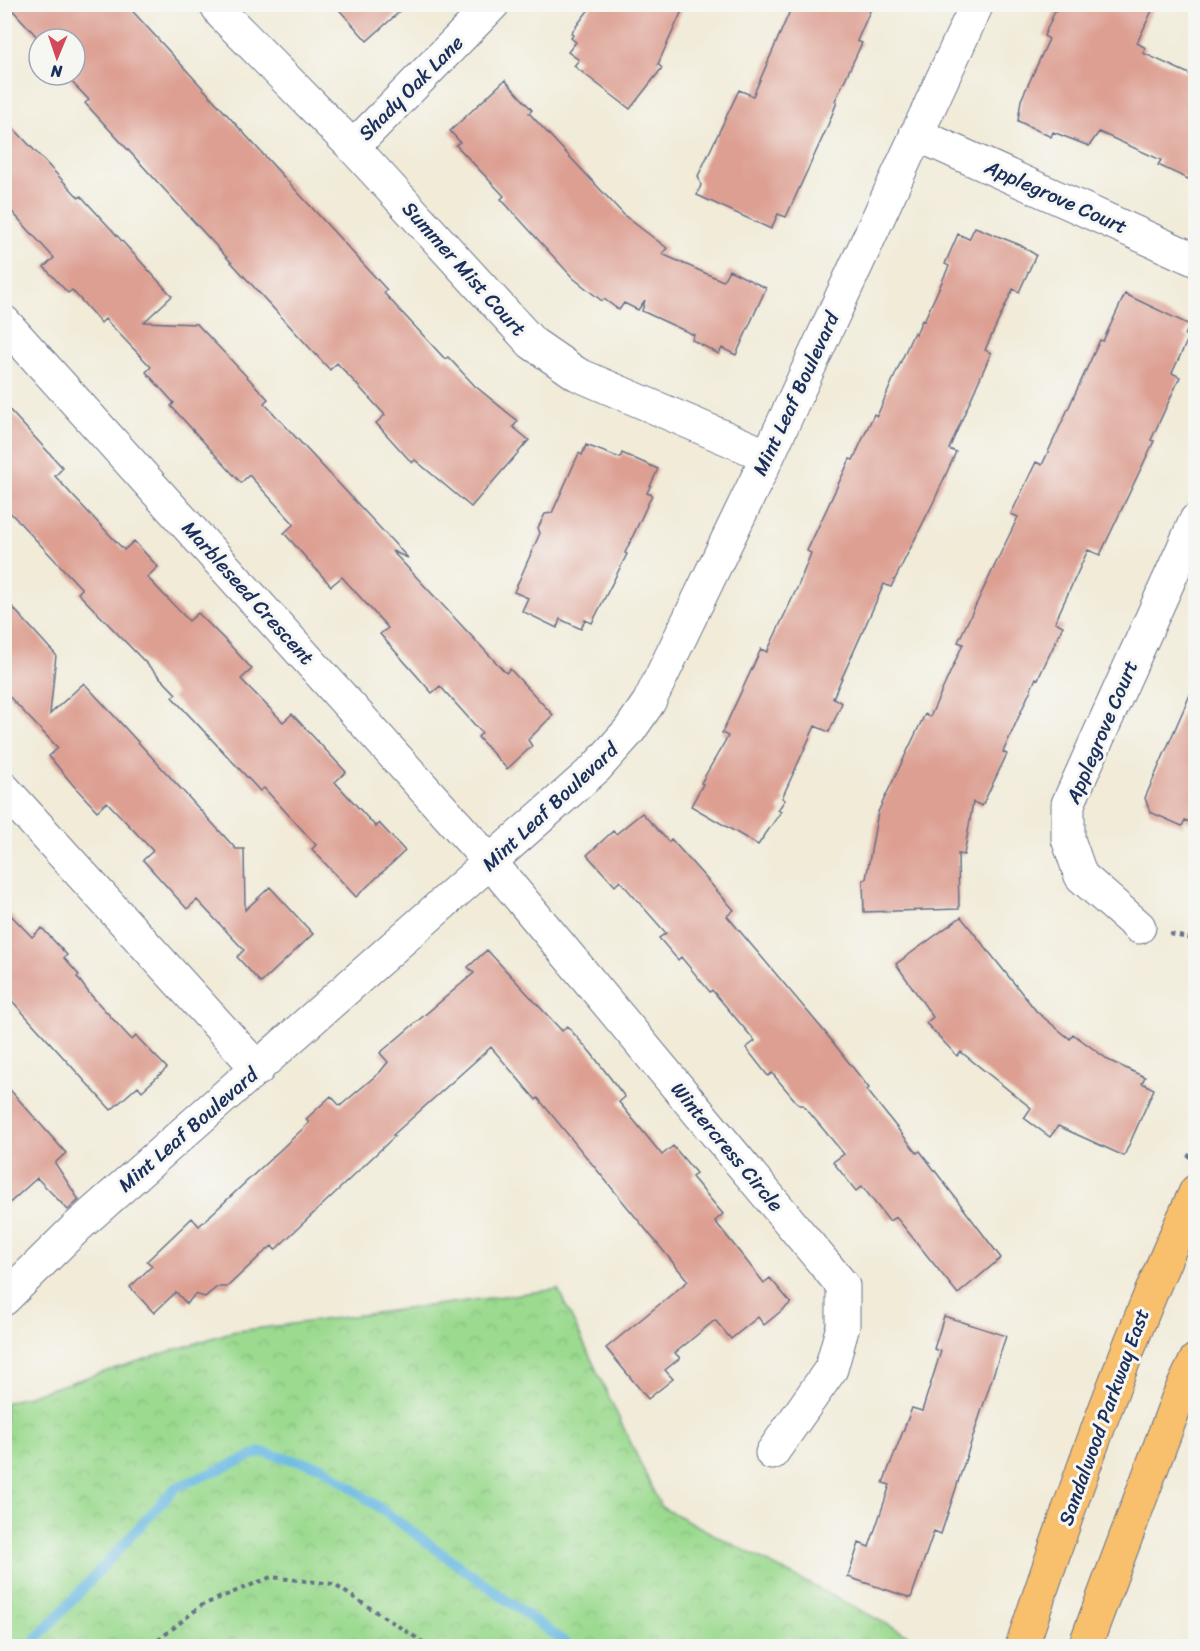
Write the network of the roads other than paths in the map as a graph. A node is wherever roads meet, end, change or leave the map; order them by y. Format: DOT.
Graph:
graph roads {
  1 [pos="216,4"];
  2 [pos="493,4"];
  3 [pos="976,4"];
  4 [pos="916,134"];
  5 [pos="353,147"];
  6 [pos="1196,260"];
  7 [pos="4,322"];
  8 [pos="768,456"];
  9 [pos="1196,520"];
  10 [pos="4,789"];
  11 [pos="491,863"];
  12 [pos="1139,927"];
  13 [pos="258,1069"];
  14 [pos="1196,1191"];
  15 [pos="8,1290"];
  16 [pos="1196,1360"];
  17 [pos="771,1453"];
  18 [pos="1022,1647"];
  19 [pos="1085,1647"];
  1 -- 5 [label="street, Summer Mist Court"];
  2 -- 5 [label="street, Shady Oak Lane"];
  3 -- 4 [label="street, Mint Leaf Boulevard"];
  4 -- 6 [label="street, Applegrove Court"];
  4 -- 8 [label="street, Mint Leaf Boulevard"];
  5 -- 8 [label="street, Summer Mist Court"];
  7 -- 11 [label="street, Marbleseed Crescent"];
  8 -- 11 [label="street, Mint Leaf Boulevard"];
  9 -- 12 [label="street, Applegrove Court"];
  10 -- 13 [label="street"];
  11 -- 13 [label="street, Mint Leaf Boulevard"];
  11 -- 17 [label="street, Wintercress Circle"];
  13 -- 15 [label="street, Mint Leaf Boulevard"];
  14 -- 18 [label="main road, Sandalwood Parkway East"];
  16 -- 19 [label="main road"];
}
